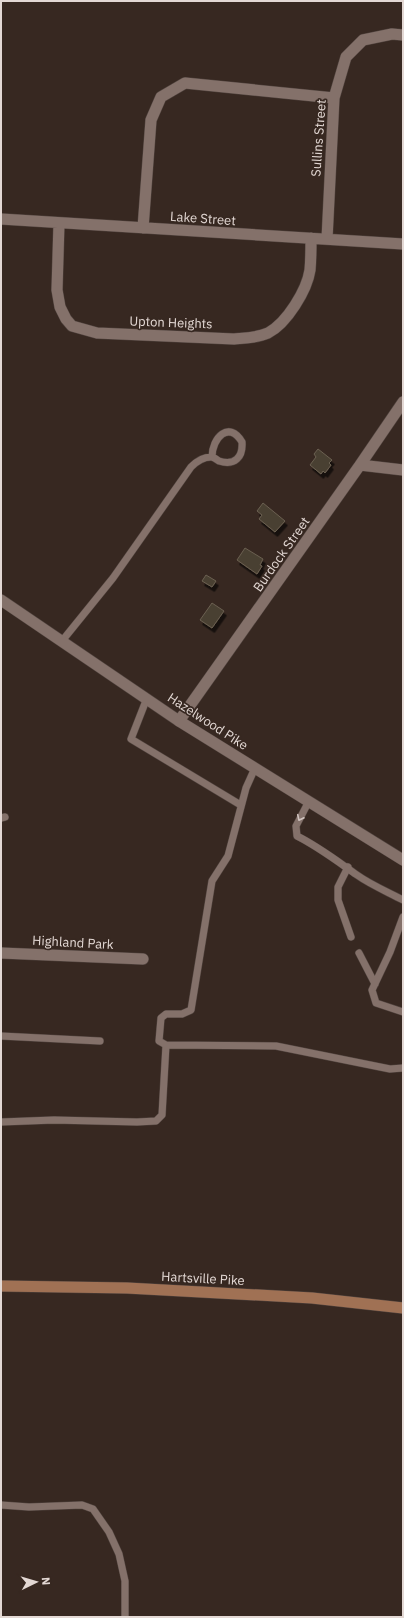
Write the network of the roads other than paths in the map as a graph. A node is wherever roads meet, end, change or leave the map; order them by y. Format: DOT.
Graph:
graph roads {
  1 [pos="403,35"];
  2 [pos="334,98"];
  3 [pos="1,219"];
  4 [pos="59,223"];
  5 [pos="143,228"];
  6 [pos="311,238"];
  7 [pos="327,239"];
  8 [pos="403,244"];
  9 [pos="403,402"];
  10 [pos="212,457"];
  11 [pos="360,465"];
  12 [pos="403,470"];
  13 [pos="1,600"];
  14 [pos="62,641"];
  15 [pos="147,698"];
  16 [pos="180,721"];
  17 [pos="255,768"];
  18 [pos="309,801"];
  19 [pos="242,803"];
  20 [pos="403,860"];
  21 [pos="348,867"];
  22 [pos="403,900"];
  23 [pos="403,917"];
  24 [pos="351,937"];
  25 [pos="1,953"];
  26 [pos="359,953"];
  27 [pos="143,959"];
  28 [pos="375,984"];
  29 [pos="403,1012"];
  30 [pos="1,1036"];
  31 [pos="100,1040"];
  32 [pos="166,1045"];
  33 [pos="403,1068"];
  34 [pos="1,1122"];
  35 [pos="1,1286"];
  36 [pos="403,1308"];
  37 [pos="1,1505"];
  38 [pos="125,1617"];
  1 -- 2 [label="street, Sullins Street"];
  2 -- 5 [label="street"];
  2 -- 7 [label="street, Sullins Street"];
  3 -- 4 [label="street, Lake Street"];
  4 -- 5 [label="street, Lake Street"];
  4 -- 6 [label="street, Upton Heights"];
  5 -- 6 [label="street, Lake Street"];
  6 -- 7 [label="street, Lake Street"];
  7 -- 8 [label="street, Lake Street"];
  9 -- 11 [label="street, Burdock Street"];
  10 -- 10 [label="lane"];
  10 -- 14 [label="lane"];
  11 -- 12 [label="street"];
  11 -- 16 [label="street, Burdock Street"];
  13 -- 14 [label="street, Hazelwood Pike"];
  14 -- 15 [label="street, Hazelwood Pike"];
  15 -- 16 [label="street, Hazelwood Pike"];
  15 -- 19 [label="lane"];
  16 -- 17 [label="street, Hazelwood Pike"];
  17 -- 18 [label="street, Hazelwood Pike"];
  17 -- 19 [label="lane"];
  18 -- 20 [label="street, Hazelwood Pike"];
  18 -- 21 [label="lane, one-way"];
  19 -- 32 [label="lane"];
  21 -- 22 [label="lane"];
  21 -- 24 [label="lane"];
  23 -- 28 [label="lane"];
  25 -- 27 [label="street, Highland Park"];
  26 -- 28 [label="lane"];
  28 -- 29 [label="lane"];
  30 -- 31 [label="lane"];
  32 -- 33 [label="lane"];
  32 -- 34 [label="lane"];
  35 -- 36 [label="main road, Hartsville Pike"];
  37 -- 38 [label="lane"];
}
